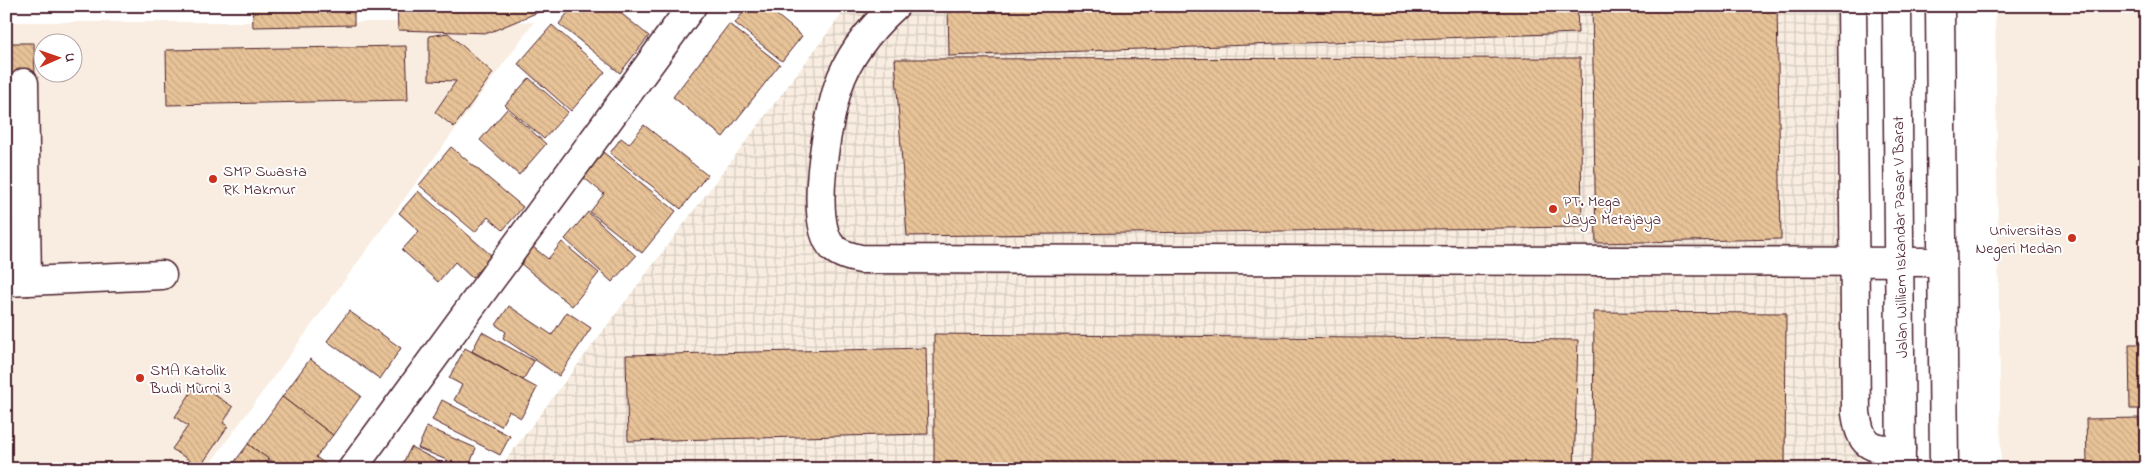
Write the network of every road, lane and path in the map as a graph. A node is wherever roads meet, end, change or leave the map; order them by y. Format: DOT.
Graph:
graph roads {
  1 [pos="692,6"];
  2 [pos="895,6"];
  3 [pos="1852,6"];
  4 [pos="1897,6"];
  5 [pos="1940,6"];
  6 [pos="24,83"];
  7 [pos="1853,262"];
  8 [pos="1899,262"];
  9 [pos="1942,262"];
  10 [pos="162,275"];
  11 [pos="16,281"];
  12 [pos="1901,459"];
  13 [pos="352,469"];
  14 [pos="1944,469"];
  1 -- 13 [label="street"];
  2 -- 7 [label="street"];
  3 -- 7 [label="street"];
  4 -- 8 [label="street, Jalan Williem Iskandar Pasar V Barat"];
  5 -- 9 [label="street"];
  6 -- 11 [label="street"];
  7 -- 8 [label="street"];
  7 -- 12 [label="street"];
  8 -- 9 [label="street"];
  8 -- 12 [label="street, Jalan Williem Iskandar Pasar V Barat"];
  9 -- 14 [label="street"];
  10 -- 11 [label="street"];
}
